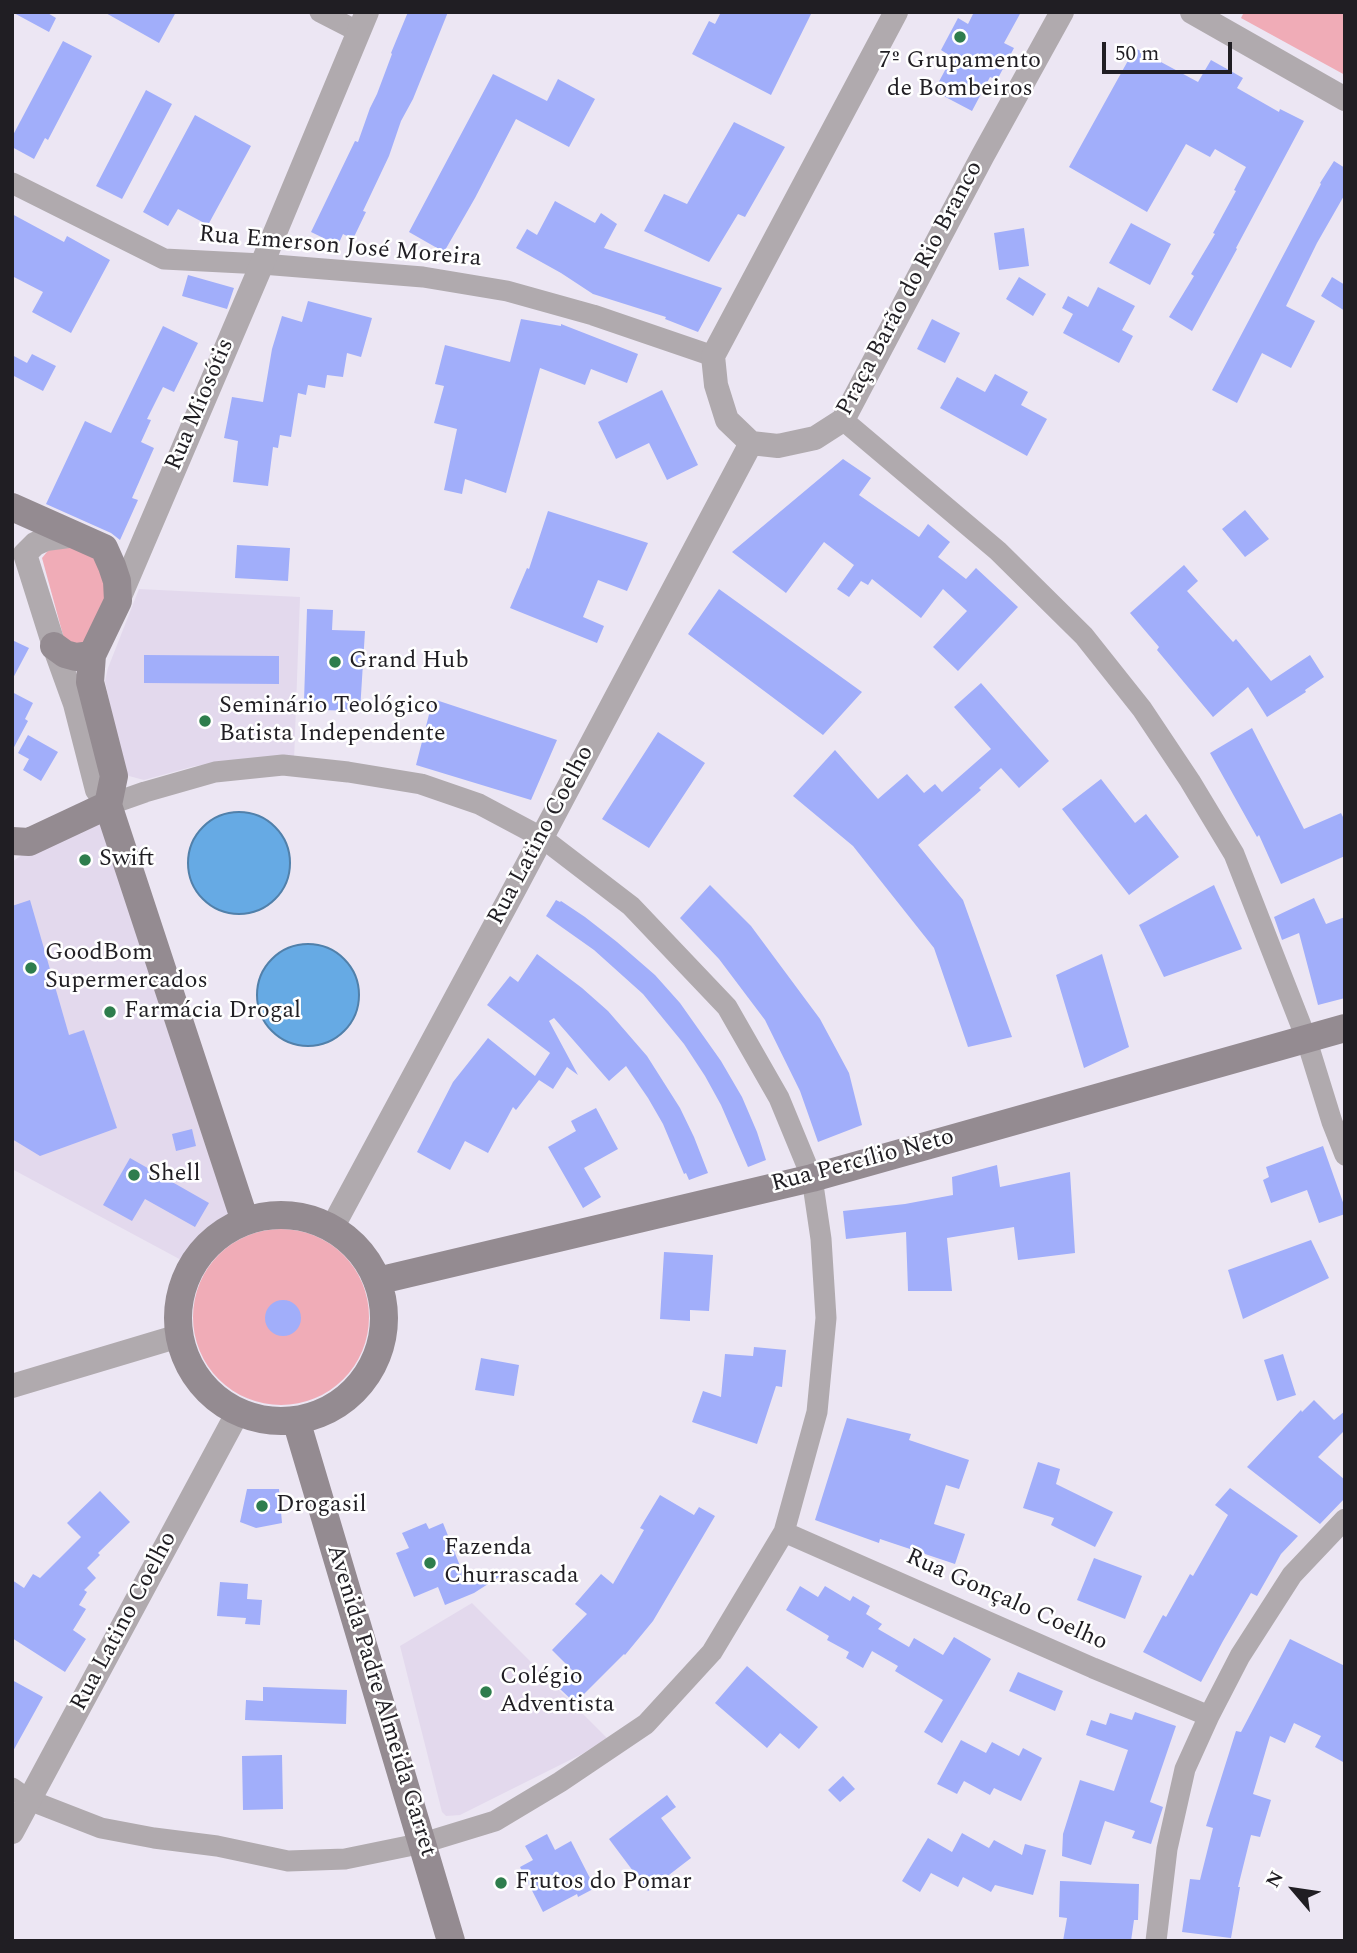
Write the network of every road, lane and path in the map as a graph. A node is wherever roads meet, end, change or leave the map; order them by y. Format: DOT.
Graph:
graph roads {
  1 [pos="320,12"];
  2 [pos="896,12"];
  3 [pos="1192,12"];
  4 [pos="1062,13"];
  5 [pos="363,22"];
  6 [pos="1345,99"];
  7 [pos="12,183"];
  8 [pos="262,264"];
  9 [pos="713,356"];
  10 [pos="843,420"];
  11 [pos="751,443"];
  12 [pos="12,507"];
  13 [pos="76,535"];
  14 [pos="142,542"];
  15 [pos="104,548"];
  16 [pos="118,601"];
  17 [pos="54,646"];
  18 [pos="92,655"];
  19 [pos="108,805"];
  20 [pos="541,837"];
  21 [pos="18,845"];
  22 [pos="1345,1028"];
  23 [pos="1306,1038"];
  24 [pos="1345,1155"];
  25 [pos="812,1178"];
  26 [pos="246,1221"];
  27 [pos="332,1228"];
  28 [pos="377,1281"];
  29 [pos="179,1336"];
  30 [pos="12,1386"];
  31 [pos="238,1412"];
  32 [pos="296,1420"];
  33 [pos="1345,1519"];
  34 [pos="784,1532"];
  35 [pos="1209,1716"];
  36 [pos="21,1794"];
  37 [pos="12,1832"];
  38 [pos="423,1843"];
  39 [pos="451,1941"];
  40 [pos="1156,1941"];
  1 -- 5 [label="street"];
  2 -- 9 [label="street"];
  3 -- 6 [label="street"];
  4 -- 10 [label="street, Praça Barão do Rio Branco"];
  5 -- 8 [label="street, Rua Miosótis"];
  7 -- 8 [label="street, Rua Emerson José Moreira"];
  8 -- 9 [label="street, Rua Emerson José Moreira"];
  8 -- 14 [label="street, Rua Miosótis"];
  9 -- 11 [label="street"];
  10 -- 11 [label="street, Praça Barão do Rio Branco"];
  10 -- 23 [label="street"];
  11 -- 20 [label="street, Rua Latino Coelho"];
  12 -- 13 [label="main road"];
  13 -- 15 [label="main road"];
  13 -- 17 [label="street"];
  14 -- 15 [label="street"];
  14 -- 16 [label="street, Rua Miosótis"];
  15 -- 16 [label="main road"];
  16 -- 18 [label="main road, Rua Miosótis"];
  17 -- 18 [label="main road"];
  17 -- 19 [label="street"];
  18 -- 19 [label="main road, Rua Miosótis"];
  19 -- 20 [label="street"];
  19 -- 21 [label="main road"];
  19 -- 26 [label="main road"];
  20 -- 25 [label="street"];
  20 -- 27 [label="street, Rua Latino Coelho"];
  22 -- 23 [label="main road, Rua Percílio Neto"];
  23 -- 24 [label="street"];
  23 -- 25 [label="main road, Rua Percílio Neto"];
  25 -- 28 [label="main road, Rua Percílio Neto"];
  25 -- 34 [label="street"];
  26 -- 27 [label="main road"];
  26 -- 29 [label="main road"];
  27 -- 28 [label="main road"];
  28 -- 32 [label="main road"];
  29 -- 30 [label="street"];
  29 -- 31 [label="main road"];
  31 -- 32 [label="main road"];
  31 -- 36 [label="street, Rua Latino Coelho"];
  32 -- 38 [label="main road, Avenida Padre Almeida Garret"];
  33 -- 35 [label="street"];
  34 -- 35 [label="street, Rua Gonçalo Coelho"];
  34 -- 38 [label="street"];
  35 -- 40 [label="street"];
  36 -- 37 [label="street, Rua Latino Coelho"];
  36 -- 38 [label="street"];
  38 -- 39 [label="main road, Avenida Padre Almeida Garret"];
}
